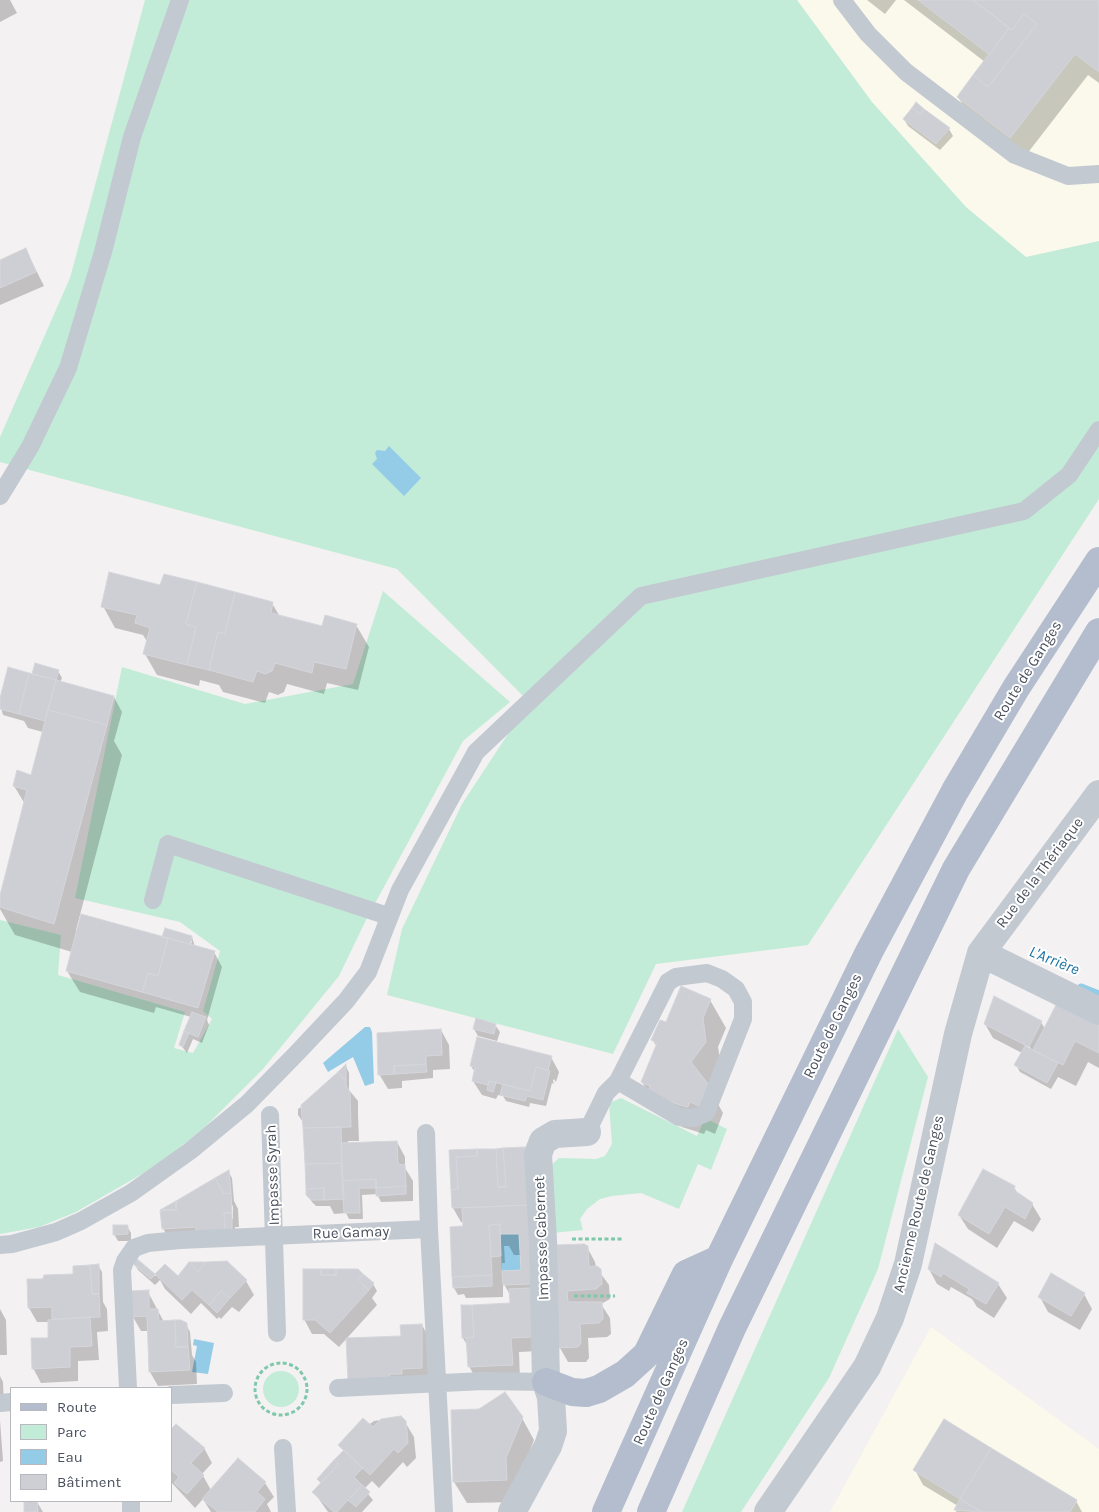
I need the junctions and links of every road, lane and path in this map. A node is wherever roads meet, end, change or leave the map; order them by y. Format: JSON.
{"nodes":[{"id":1,"x":180,"y":0,"type":"edge"},
{"id":2,"x":842,"y":0,"type":"edge"},
{"id":3,"x":1099,"y":174,"type":"edge"},
{"id":4,"x":1099,"y":430,"type":"edge"},
{"id":5,"x":0,"y":496,"type":"edge"},
{"id":6,"x":1099,"y":560,"type":"edge"},
{"id":7,"x":1099,"y":632,"type":"edge"},
{"id":8,"x":1099,"y":794,"type":"edge"},
{"id":9,"x":153,"y":900,"type":"dead end"},
{"id":10,"x":388,"y":916,"type":"junction"},
{"id":11,"x":981,"y":954,"type":"junction"},
{"id":12,"x":1099,"y":1011,"type":"edge"},
{"id":13,"x":618,"y":1082,"type":"junction"},
{"id":14,"x":270,"y":1115,"type":"dead end"},
{"id":15,"x":587,"y":1132,"type":"joint"},
{"id":16,"x":426,"y":1133,"type":"dead end"},
{"id":17,"x":429,"y":1230,"type":"junction"},
{"id":18,"x":275,"y":1236,"type":"junction"},
{"id":19,"x":581,"y":1238,"type":"dead end"},
{"id":20,"x":622,"y":1239,"type":"dead end"},
{"id":21,"x":0,"y":1245,"type":"edge"},
{"id":22,"x":719,"y":1259,"type":"junction"},
{"id":23,"x":568,"y":1296,"type":"dead end"},
{"id":24,"x":616,"y":1296,"type":"dead end"},
{"id":25,"x":277,"y":1333,"type":"dead end"},
{"id":26,"x":546,"y":1382,"type":"junction"},
{"id":27,"x":437,"y":1384,"type":"junction"},
{"id":28,"x":128,"y":1387,"type":"edge"},
{"id":29,"x":338,"y":1388,"type":"dead end"},
{"id":30,"x":224,"y":1393,"type":"dead end"},
{"id":31,"x":172,"y":1395,"type":"edge"},
{"id":32,"x":264,"y":1408,"type":"joint"},
{"id":33,"x":283,"y":1448,"type":"dead end"},
{"id":34,"x":287,"y":1512,"type":"edge"},
{"id":35,"x":444,"y":1512,"type":"edge"},
{"id":36,"x":512,"y":1512,"type":"edge"},
{"id":37,"x":606,"y":1512,"type":"edge"},
{"id":38,"x":652,"y":1512,"type":"edge"},
{"id":39,"x":768,"y":1512,"type":"edge"}],
"edges":[{"from":1,"to":5,"type":"lane"},
{"from":2,"to":3,"type":"lane"},
{"from":4,"to":10,"type":"lane"},
{"from":6,"to":22,"type":"main road","name":"Route de Ganges"},
{"from":7,"to":38,"type":"main road"},
{"from":8,"to":11,"type":"street","name":"Rue de la Thériaque"},
{"from":9,"to":10,"type":"lane"},
{"from":10,"to":21,"type":"lane"},
{"from":11,"to":12,"type":"street"},
{"from":11,"to":39,"type":"street","name":"Ancienne Route de Ganges"},
{"from":13,"to":13,"type":"lane"},
{"from":13,"to":15,"type":"lane"},
{"from":14,"to":18,"type":"lane","name":"Impasse Syrah"},
{"from":15,"to":26,"type":"street","name":"Impasse Cabernet"},
{"from":16,"to":17,"type":"lane"},
{"from":17,"to":18,"type":"lane","name":"Rue Gamay"},
{"from":17,"to":27,"type":"lane"},
{"from":18,"to":25,"type":"lane","name":"Impasse Syrah"},
{"from":18,"to":28,"type":"lane","name":"Rue Gamay"},
{"from":19,"to":20,"type":"path"},
{"from":22,"to":26,"type":"main road"},
{"from":22,"to":37,"type":"main road","name":"Route de Ganges"},
{"from":23,"to":24,"type":"path"},
{"from":26,"to":27,"type":"lane"},
{"from":26,"to":36,"type":"street","name":"Impasse Cabernet"},
{"from":27,"to":29,"type":"lane"},
{"from":27,"to":35,"type":"lane"},
{"from":30,"to":31,"type":"lane"},
{"from":32,"to":32,"type":"path"},
{"from":33,"to":34,"type":"lane"}]}
